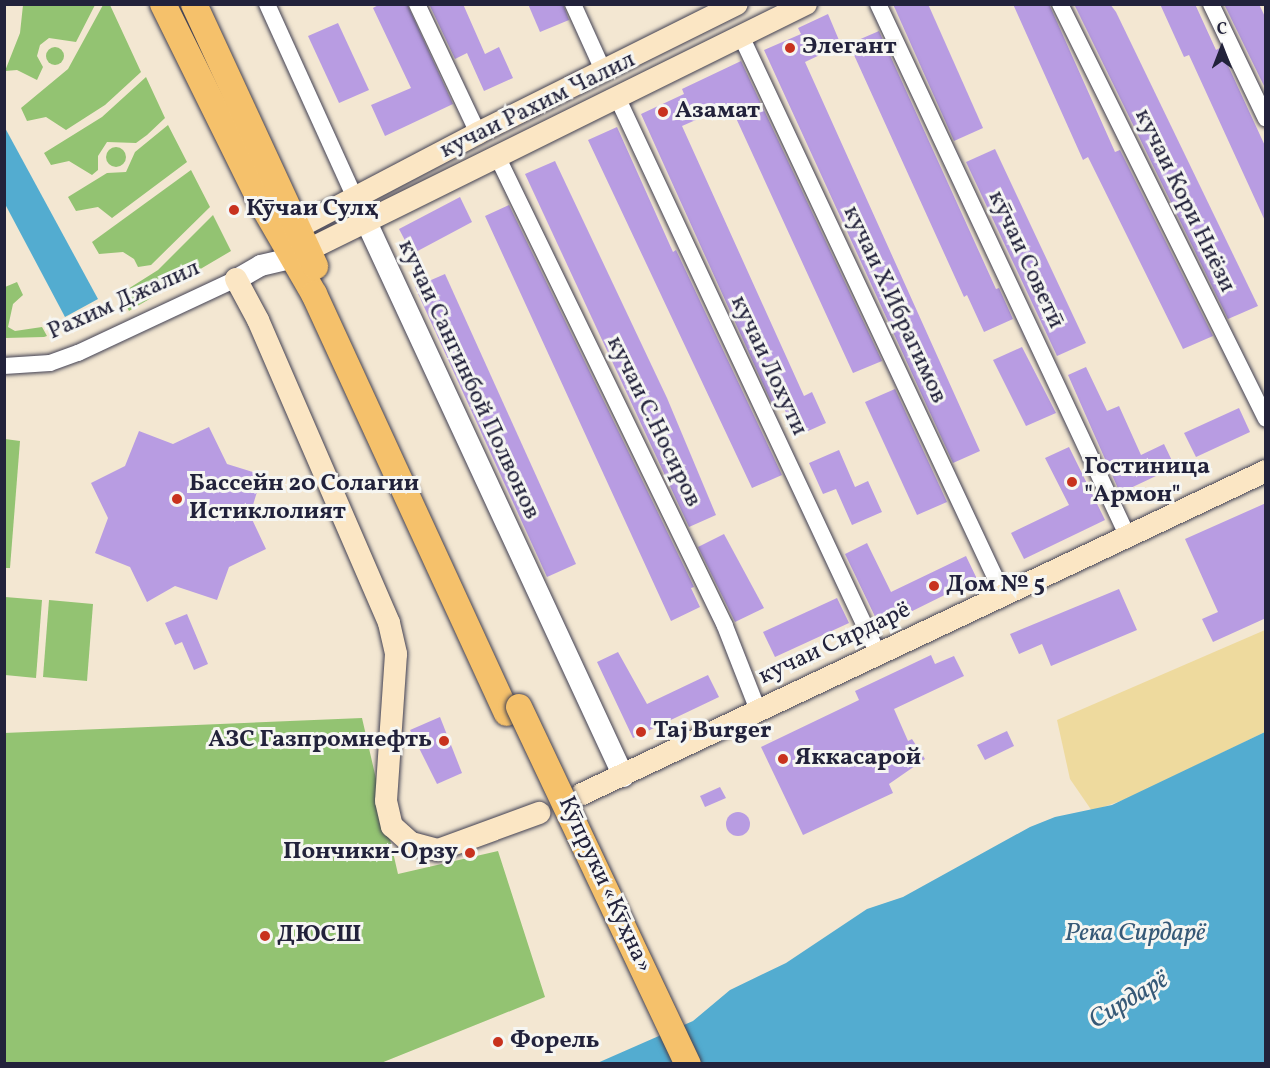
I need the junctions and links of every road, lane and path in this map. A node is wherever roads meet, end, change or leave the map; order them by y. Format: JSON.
{"nodes":[{"id":1,"x":163,"y":4,"type":"edge"},
{"id":2,"x":194,"y":4,"type":"edge"},
{"id":3,"x":267,"y":4,"type":"edge"},
{"id":4,"x":417,"y":4,"type":"edge"},
{"id":5,"x":573,"y":4,"type":"edge"},
{"id":6,"x":806,"y":4,"type":"edge"},
{"id":7,"x":878,"y":4,"type":"edge"},
{"id":8,"x":1060,"y":4,"type":"edge"},
{"id":9,"x":1211,"y":4,"type":"edge"},
{"id":10,"x":730,"y":6,"type":"edge"},
{"id":11,"x":741,"y":36,"type":"junction"},
{"id":12,"x":603,"y":70,"type":"junction"},
{"id":13,"x":617,"y":97,"type":"junction"},
{"id":14,"x":1266,"y":119,"type":"edge"},
{"id":15,"x":478,"y":133,"type":"junction"},
{"id":16,"x":498,"y":158,"type":"junction"},
{"id":17,"x":356,"y":198,"type":"junction"},
{"id":18,"x":366,"y":220,"type":"junction"},
{"id":19,"x":296,"y":242,"type":"junction"},
{"id":20,"x":236,"y":279,"type":"junction"},
{"id":21,"x":4,"y":366,"type":"edge"},
{"id":22,"x":1266,"y":419,"type":"edge"},
{"id":23,"x":1266,"y":471,"type":"edge"},
{"id":24,"x":1128,"y":537,"type":"junction"},
{"id":25,"x":1003,"y":594,"type":"junction"},
{"id":26,"x":878,"y":654,"type":"junction"},
{"id":27,"x":513,"y":710,"type":"junction"},
{"id":28,"x":758,"y":710,"type":"junction"},
{"id":29,"x":623,"y":776,"type":"junction"},
{"id":30,"x":582,"y":794,"type":"dead end"},
{"id":31,"x":539,"y":813,"type":"dead end"},
{"id":32,"x":672,"y":1064,"type":"edge"},
{"id":33,"x":688,"y":1064,"type":"edge"}],
"edges":[{"from":1,"to":19,"type":"main road"},
{"from":2,"to":19,"type":"main road"},
{"from":3,"to":17,"type":"street","name":"кучаи Сангинбой Полвонов"},
{"from":4,"to":15,"type":"street"},
{"from":5,"to":12,"type":"street"},
{"from":6,"to":11,"type":"main road","name":"кучаи Рахим Чалил"},
{"from":7,"to":24,"type":"street","name":"кӯчаи Советӣ"},
{"from":8,"to":22,"type":"street","name":"кучаи Кори Ниёзи"},
{"from":9,"to":14,"type":"street"},
{"from":10,"to":12,"type":"main road","name":"кучаи Рахим Чалил"},
{"from":11,"to":13,"type":"main road","name":"кучаи Рахим Чалил"},
{"from":11,"to":25,"type":"street","name":"кучаи Х.Ибрагимов"},
{"from":12,"to":15,"type":"main road","name":"кучаи Рахим Чалил"},
{"from":13,"to":16,"type":"main road","name":"кучаи Рахим Чалил"},
{"from":13,"to":26,"type":"street","name":"кучаи Лохути"},
{"from":15,"to":17,"type":"main road","name":"кучаи Рахим Чалил"},
{"from":16,"to":18,"type":"main road","name":"кучаи Рахим Чалил"},
{"from":16,"to":28,"type":"street","name":"кучаи С.Носиров"},
{"from":17,"to":18,"type":"street","name":"кучаи Сангинбой Полвонов"},
{"from":17,"to":19,"type":"main road","name":"кучаи Рахим Чалил"},
{"from":18,"to":19,"type":"main road","name":"кучаи Рахим Чалил"},
{"from":18,"to":29,"type":"street","name":"кучаи Сангинбой Полвонов"},
{"from":19,"to":20,"type":"street","name":"Рахим Джалил"},
{"from":19,"to":27,"type":"main road"},
{"from":20,"to":21,"type":"street","name":"Рахим Джалил"},
{"from":20,"to":31,"type":"main road"},
{"from":23,"to":24,"type":"main road","name":"кучаи Сирдарё"},
{"from":24,"to":25,"type":"main road","name":"кучаи Сирдарё"},
{"from":25,"to":26,"type":"main road","name":"кучаи Сирдарё"},
{"from":26,"to":28,"type":"main road","name":"кучаи Сирдарё"},
{"from":27,"to":32,"type":"main road","name":"Кӯпруки «Кӯҳна»"},
{"from":27,"to":33,"type":"main road","name":"Кӯпруки «Кӯҳна»","bridge":true},
{"from":28,"to":29,"type":"main road","name":"кучаи Сирдарё"},
{"from":29,"to":30,"type":"main road","name":"кучаи Сирдарё"}]}
